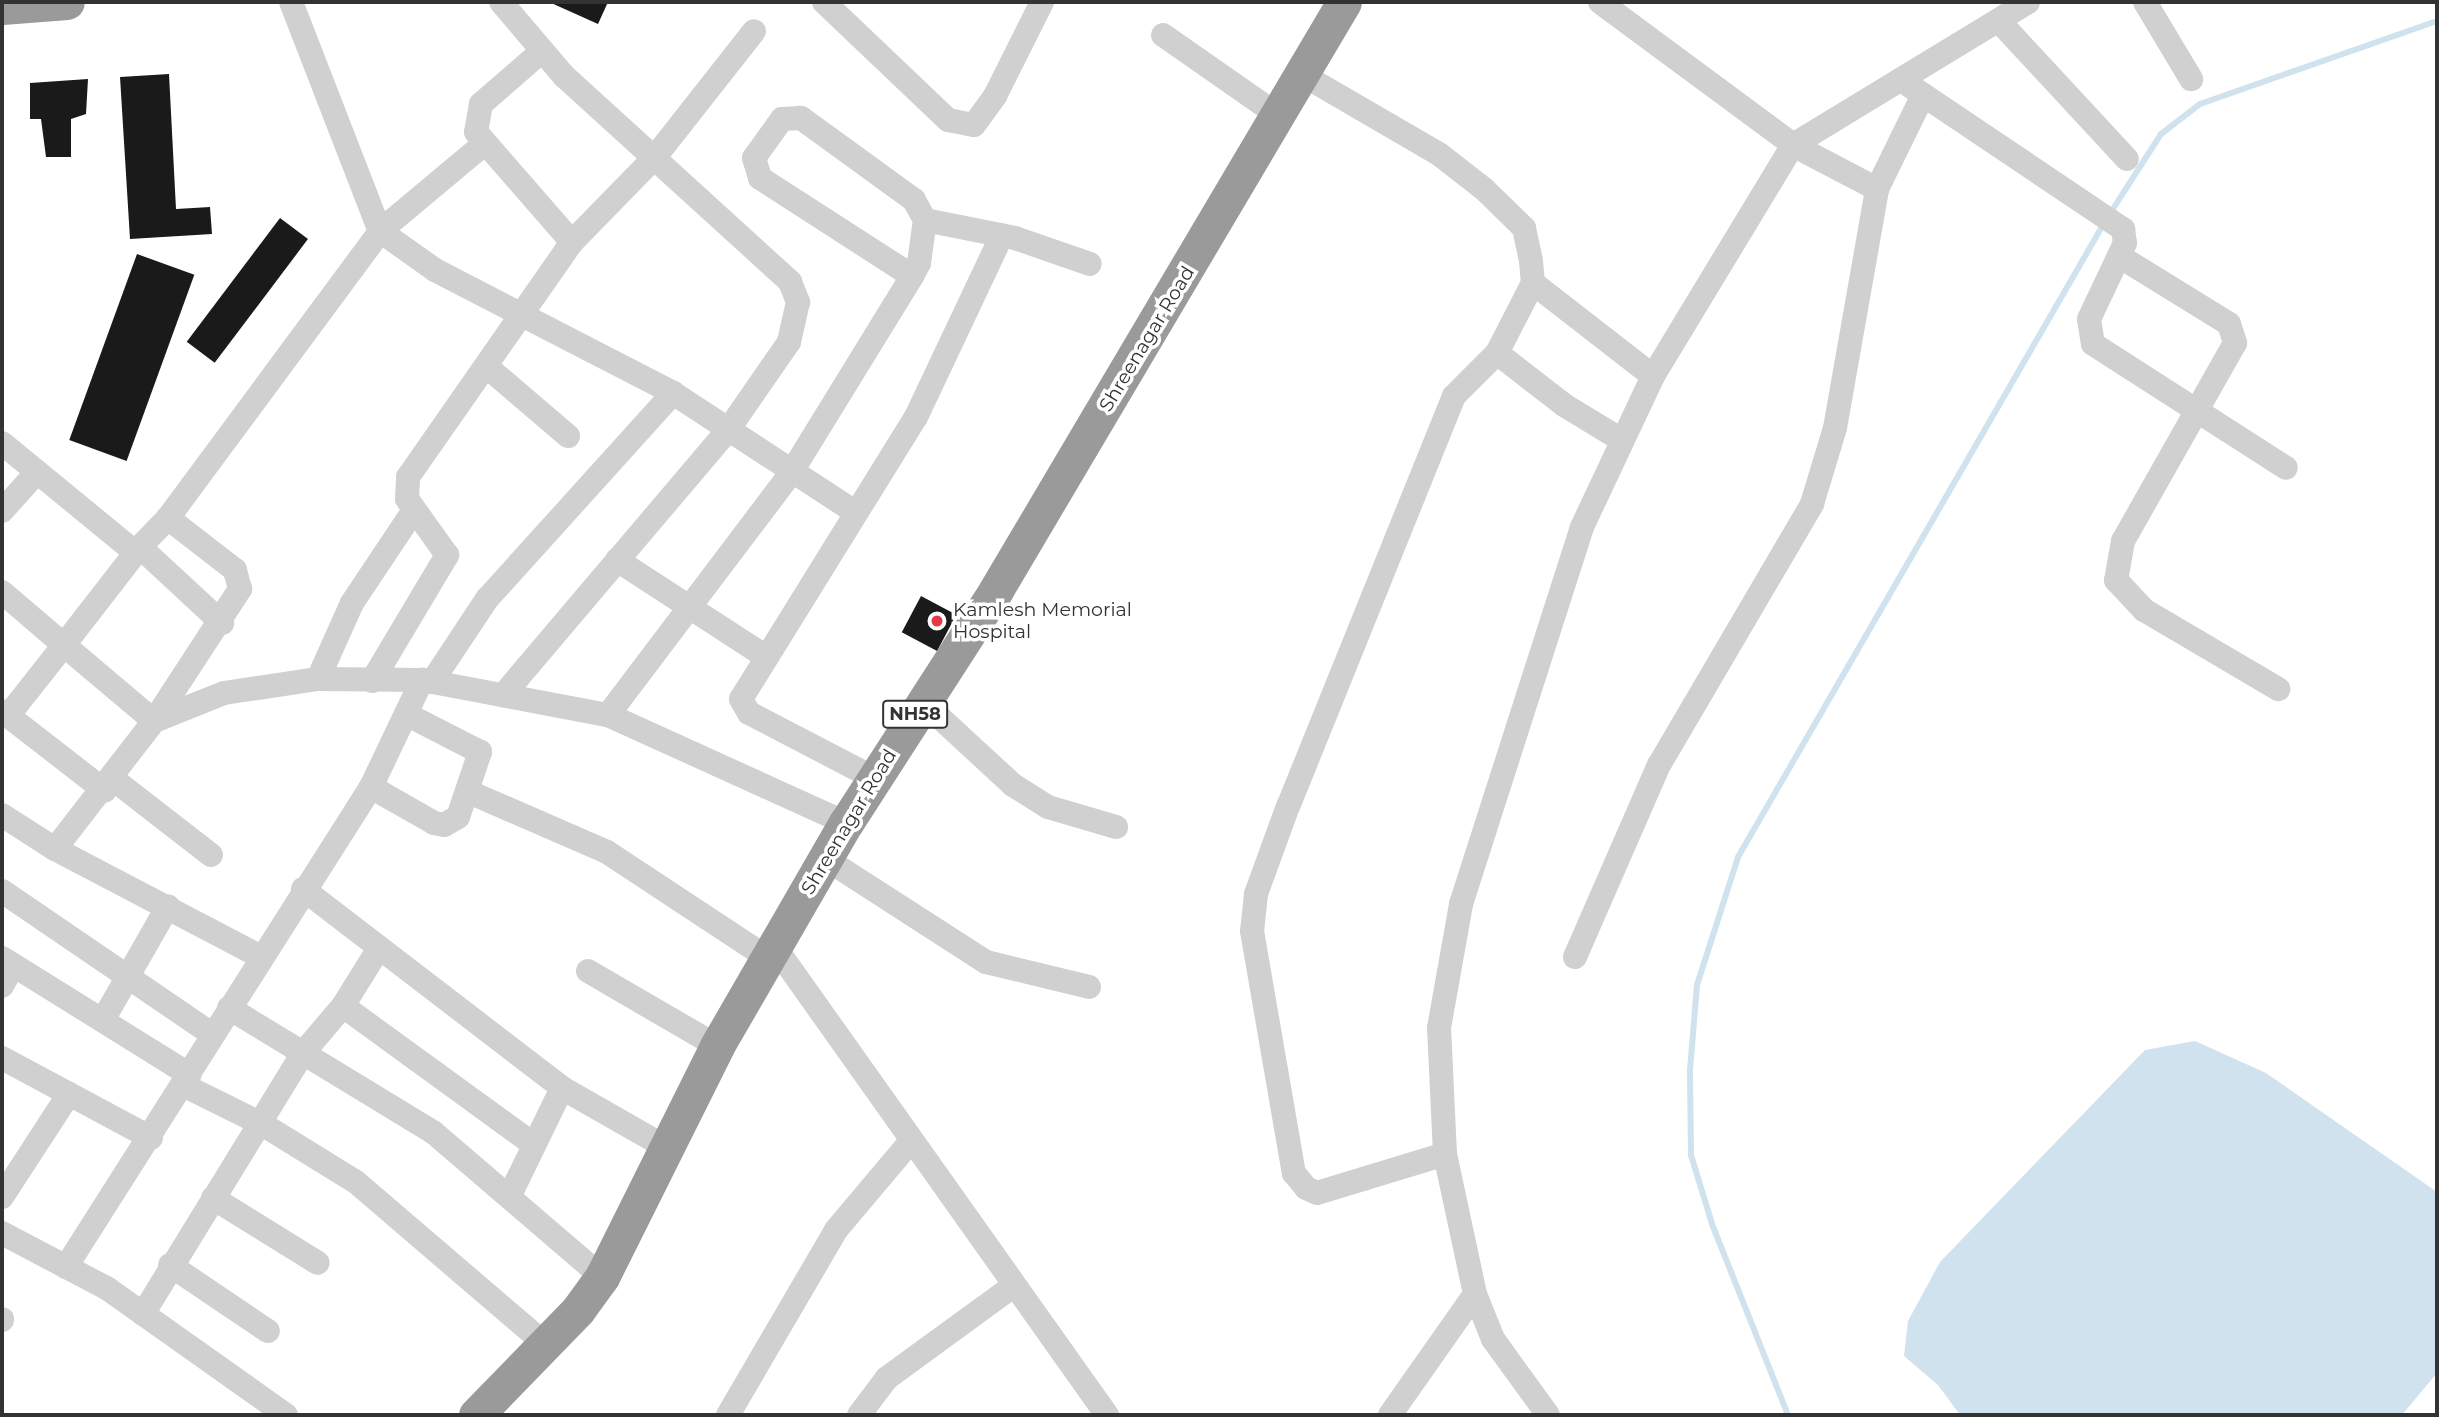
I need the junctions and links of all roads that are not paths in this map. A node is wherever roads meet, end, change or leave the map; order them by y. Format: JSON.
{"nodes":[{"id":1,"x":67,"y":2,"type":"edge"},
{"id":2,"x":291,"y":2,"type":"edge"},
{"id":3,"x":501,"y":2,"type":"edge"},
{"id":4,"x":824,"y":2,"type":"edge"},
{"id":5,"x":1042,"y":2,"type":"edge"},
{"id":6,"x":1344,"y":2,"type":"edge"},
{"id":7,"x":1600,"y":2,"type":"edge"},
{"id":8,"x":2028,"y":2,"type":"edge"},
{"id":9,"x":2146,"y":2,"type":"edge"},
{"id":10,"x":2,"y":7,"type":"edge"},
{"id":11,"x":1999,"y":21,"type":"junction"},
{"id":12,"x":754,"y":31,"type":"dead end"},
{"id":13,"x":1163,"y":35,"type":"dead end"},
{"id":14,"x":542,"y":51,"type":"junction"},
{"id":15,"x":1303,"y":75,"type":"junction"},
{"id":16,"x":2191,"y":79,"type":"dead end"},
{"id":17,"x":1903,"y":80,"type":"junction"},
{"id":18,"x":1923,"y":95,"type":"junction"},
{"id":19,"x":1279,"y":116,"type":"junction"},
{"id":20,"x":483,"y":145,"type":"junction"},
{"id":21,"x":1793,"y":145,"type":"junction"},
{"id":22,"x":655,"y":157,"type":"junction"},
{"id":23,"x":2127,"y":159,"type":"dead end"},
{"id":24,"x":1877,"y":189,"type":"junction"},
{"id":25,"x":925,"y":220,"type":"junction"},
{"id":26,"x":380,"y":231,"type":"junction"},
{"id":27,"x":1002,"y":235,"type":"junction"},
{"id":28,"x":572,"y":243,"type":"junction"},
{"id":29,"x":2119,"y":256,"type":"junction"},
{"id":30,"x":1090,"y":264,"type":"dead end"},
{"id":31,"x":912,"y":276,"type":"junction"},
{"id":32,"x":1533,"y":283,"type":"junction"},
{"id":33,"x":522,"y":318,"type":"junction"},
{"id":34,"x":1497,"y":353,"type":"junction"},
{"id":35,"x":486,"y":366,"type":"junction"},
{"id":36,"x":1653,"y":376,"type":"junction"},
{"id":37,"x":673,"y":393,"type":"junction"},
{"id":38,"x":2196,"y":415,"type":"junction"},
{"id":39,"x":728,"y":430,"type":"junction"},
{"id":40,"x":569,"y":436,"type":"dead end"},
{"id":41,"x":1620,"y":439,"type":"junction"},
{"id":42,"x":2,"y":443,"type":"edge"},
{"id":43,"x":2286,"y":468,"type":"dead end"},
{"id":44,"x":37,"y":472,"type":"junction"},
{"id":45,"x":791,"y":473,"type":"junction"},
{"id":46,"x":414,"y":510,"type":"junction"},
{"id":47,"x":2,"y":511,"type":"edge"},
{"id":48,"x":855,"y":512,"type":"junction"},
{"id":49,"x":168,"y":518,"type":"junction"},
{"id":50,"x":138,"y":550,"type":"junction"},
{"id":51,"x":617,"y":560,"type":"junction"},
{"id":52,"x":2,"y":592,"type":"edge"},
{"id":53,"x":689,"y":608,"type":"junction"},
{"id":54,"x":222,"y":623,"type":"junction"},
{"id":55,"x":64,"y":645,"type":"junction"},
{"id":56,"x":765,"y":656,"type":"junction"},
{"id":57,"x":317,"y":679,"type":"junction"},
{"id":58,"x":372,"y":681,"type":"junction"},
{"id":59,"x":427,"y":681,"type":"junction"},
{"id":60,"x":2278,"y":689,"type":"dead end"},
{"id":61,"x":503,"y":695,"type":"junction"},
{"id":62,"x":923,"y":702,"type":"junction"},
{"id":63,"x":5,"y":714,"type":"edge"},
{"id":64,"x":406,"y":714,"type":"junction"},
{"id":65,"x":608,"y":715,"type":"junction"},
{"id":66,"x":154,"y":721,"type":"junction"},
{"id":67,"x":874,"y":778,"type":"junction"},
{"id":68,"x":109,"y":785,"type":"junction"},
{"id":69,"x":371,"y":787,"type":"junction"},
{"id":70,"x":469,"y":792,"type":"junction"},
{"id":71,"x":2,"y":815,"type":"edge"},
{"id":72,"x":846,"y":823,"type":"junction"},
{"id":73,"x":1116,"y":827,"type":"dead end"},
{"id":74,"x":55,"y":849,"type":"junction"},
{"id":75,"x":211,"y":855,"type":"dead end"},
{"id":76,"x":826,"y":859,"type":"junction"},
{"id":77,"x":303,"y":889,"type":"junction"},
{"id":78,"x":2,"y":891,"type":"edge"},
{"id":79,"x":168,"y":906,"type":"junction"},
{"id":80,"x":379,"y":947,"type":"junction"},
{"id":81,"x":771,"y":952,"type":"junction"},
{"id":82,"x":259,"y":956,"type":"junction"},
{"id":83,"x":1575,"y":957,"type":"dead end"},
{"id":84,"x":6,"y":970,"type":"edge"},
{"id":85,"x":588,"y":971,"type":"dead end"},
{"id":86,"x":127,"y":979,"type":"junction"},
{"id":87,"x":1089,"y":987,"type":"dead end"},
{"id":88,"x":343,"y":1006,"type":"junction"},
{"id":89,"x":229,"y":1009,"type":"junction"},
{"id":90,"x":103,"y":1020,"type":"junction"},
{"id":91,"x":212,"y":1034,"type":"junction"},
{"id":92,"x":717,"y":1046,"type":"junction"},
{"id":93,"x":303,"y":1053,"type":"junction"},
{"id":94,"x":2,"y":1058,"type":"edge"},
{"id":95,"x":186,"y":1080,"type":"junction"},
{"id":96,"x":562,"y":1088,"type":"junction"},
{"id":97,"x":69,"y":1094,"type":"junction"},
{"id":98,"x":261,"y":1124,"type":"junction"},
{"id":99,"x":151,"y":1138,"type":"junction"},
{"id":100,"x":910,"y":1142,"type":"junction"},
{"id":101,"x":534,"y":1145,"type":"junction"},
{"id":102,"x":670,"y":1149,"type":"junction"},
{"id":103,"x":1445,"y":1154,"type":"junction"},
{"id":104,"x":510,"y":1193,"type":"junction"},
{"id":105,"x":2,"y":1197,"type":"edge"},
{"id":106,"x":213,"y":1198,"type":"junction"},
{"id":107,"x":2,"y":1233,"type":"edge"},
{"id":108,"x":318,"y":1263,"type":"dead end"},
{"id":109,"x":170,"y":1265,"type":"junction"},
{"id":110,"x":66,"y":1267,"type":"junction"},
{"id":111,"x":602,"y":1277,"type":"junction"},
{"id":112,"x":1013,"y":1286,"type":"junction"},
{"id":113,"x":1475,"y":1294,"type":"junction"},
{"id":114,"x":143,"y":1314,"type":"junction"},
{"id":115,"x":268,"y":1331,"type":"dead end"},
{"id":116,"x":546,"y":1345,"type":"junction"},
{"id":117,"x":286,"y":1415,"type":"edge"},
{"id":118,"x":476,"y":1415,"type":"edge"},
{"id":119,"x":728,"y":1415,"type":"edge"},
{"id":120,"x":859,"y":1415,"type":"edge"},
{"id":121,"x":1107,"y":1415,"type":"edge"},
{"id":122,"x":1390,"y":1415,"type":"edge"},
{"id":123,"x":1548,"y":1415,"type":"edge"}],
"edges":[{"from":1,"to":10,"type":"highway"},
{"from":2,"to":26,"type":"street"},
{"from":3,"to":14,"type":"street"},
{"from":4,"to":5,"type":"street"},
{"from":6,"to":15,"type":"highway","name":"Shreenagar Road","number":"NH58"},
{"from":7,"to":21,"type":"street"},
{"from":8,"to":11,"type":"street"},
{"from":9,"to":16,"type":"street"},
{"from":11,"to":17,"type":"street"},
{"from":11,"to":23,"type":"street"},
{"from":12,"to":22,"type":"street"},
{"from":13,"to":19,"type":"street"},
{"from":14,"to":20,"type":"street"},
{"from":14,"to":22,"type":"street"},
{"from":15,"to":19,"type":"highway","name":"Shreenagar Road","number":"NH58"},
{"from":15,"to":32,"type":"street"},
{"from":17,"to":18,"type":"street"},
{"from":17,"to":21,"type":"street"},
{"from":18,"to":24,"type":"street"},
{"from":18,"to":29,"type":"street"},
{"from":19,"to":62,"type":"highway","name":"Shreenagar Road","number":"NH58"},
{"from":20,"to":26,"type":"street"},
{"from":20,"to":28,"type":"street"},
{"from":21,"to":24,"type":"street"},
{"from":21,"to":36,"type":"street"},
{"from":22,"to":28,"type":"street"},
{"from":22,"to":39,"type":"street"},
{"from":24,"to":83,"type":"street"},
{"from":25,"to":27,"type":"street"},
{"from":25,"to":31,"type":"street"},
{"from":25,"to":31,"type":"street"},
{"from":26,"to":33,"type":"street"},
{"from":26,"to":49,"type":"street"},
{"from":27,"to":30,"type":"street"},
{"from":27,"to":48,"type":"street"},
{"from":28,"to":33,"type":"street"},
{"from":29,"to":38,"type":"street"},
{"from":29,"to":38,"type":"street"},
{"from":31,"to":45,"type":"street"},
{"from":32,"to":34,"type":"street"},
{"from":32,"to":36,"type":"street"},
{"from":33,"to":35,"type":"street"},
{"from":33,"to":37,"type":"street"},
{"from":34,"to":41,"type":"street"},
{"from":34,"to":103,"type":"street"},
{"from":35,"to":40,"type":"street"},
{"from":35,"to":46,"type":"street"},
{"from":36,"to":41,"type":"street"},
{"from":37,"to":39,"type":"street"},
{"from":37,"to":59,"type":"street"},
{"from":38,"to":43,"type":"street"},
{"from":38,"to":60,"type":"street"},
{"from":39,"to":45,"type":"street"},
{"from":39,"to":51,"type":"street"},
{"from":41,"to":103,"type":"street"},
{"from":42,"to":44,"type":"street"},
{"from":44,"to":47,"type":"street"},
{"from":44,"to":50,"type":"street"},
{"from":45,"to":48,"type":"street"},
{"from":45,"to":53,"type":"street"},
{"from":46,"to":57,"type":"street"},
{"from":46,"to":58,"type":"street"},
{"from":48,"to":56,"type":"street"},
{"from":49,"to":50,"type":"street"},
{"from":49,"to":54,"type":"street"},
{"from":50,"to":54,"type":"street"},
{"from":50,"to":55,"type":"street"},
{"from":51,"to":53,"type":"street"},
{"from":51,"to":61,"type":"street"},
{"from":52,"to":55,"type":"street"},
{"from":53,"to":56,"type":"street"},
{"from":53,"to":65,"type":"street"},
{"from":54,"to":66,"type":"street"},
{"from":55,"to":63,"type":"street"},
{"from":55,"to":66,"type":"street"},
{"from":56,"to":67,"type":"street"},
{"from":57,"to":58,"type":"street"},
{"from":57,"to":66,"type":"street"},
{"from":58,"to":59,"type":"street"},
{"from":59,"to":61,"type":"street"},
{"from":59,"to":64,"type":"street"},
{"from":61,"to":65,"type":"street"},
{"from":62,"to":67,"type":"highway","name":"Shreenagar Road","number":"NH58"},
{"from":62,"to":73,"type":"street"},
{"from":63,"to":68,"type":"street"},
{"from":64,"to":69,"type":"street"},
{"from":64,"to":70,"type":"street"},
{"from":65,"to":72,"type":"street"},
{"from":66,"to":68,"type":"street"},
{"from":67,"to":72,"type":"highway","name":"Shreenagar Road","number":"NH58"},
{"from":68,"to":74,"type":"street"},
{"from":68,"to":75,"type":"street"},
{"from":69,"to":70,"type":"street"},
{"from":69,"to":77,"type":"street"},
{"from":70,"to":81,"type":"street"},
{"from":71,"to":74,"type":"street"},
{"from":72,"to":76,"type":"highway","name":"Shreenagar Road","number":"NH58"},
{"from":74,"to":79,"type":"street"},
{"from":76,"to":81,"type":"highway","name":"Shreenagar Road","number":"NH58"},
{"from":76,"to":87,"type":"street"},
{"from":77,"to":80,"type":"street"},
{"from":77,"to":82,"type":"street"},
{"from":78,"to":86,"type":"street"},
{"from":79,"to":82,"type":"street"},
{"from":79,"to":86,"type":"street"},
{"from":80,"to":88,"type":"street"},
{"from":80,"to":96,"type":"street"},
{"from":81,"to":92,"type":"highway","name":"Shreenagar Road","number":"NH58"},
{"from":81,"to":100,"type":"street"},
{"from":82,"to":89,"type":"street"},
{"from":84,"to":90,"type":"street"},
{"from":85,"to":92,"type":"street"},
{"from":86,"to":90,"type":"street"},
{"from":86,"to":91,"type":"street"},
{"from":88,"to":93,"type":"street"},
{"from":88,"to":101,"type":"street"},
{"from":89,"to":91,"type":"street"},
{"from":89,"to":93,"type":"street"},
{"from":90,"to":95,"type":"street"},
{"from":91,"to":95,"type":"street"},
{"from":92,"to":102,"type":"highway","name":"Shreenagar Road","number":"NH58"},
{"from":93,"to":98,"type":"street"},
{"from":93,"to":104,"type":"street"},
{"from":94,"to":97,"type":"street"},
{"from":95,"to":98,"type":"street"},
{"from":95,"to":99,"type":"street"},
{"from":96,"to":101,"type":"street"},
{"from":96,"to":102,"type":"street"},
{"from":97,"to":99,"type":"street"},
{"from":97,"to":105,"type":"street"},
{"from":98,"to":106,"type":"street"},
{"from":98,"to":116,"type":"street"},
{"from":99,"to":110,"type":"street"},
{"from":100,"to":112,"type":"street"},
{"from":100,"to":119,"type":"street"},
{"from":101,"to":104,"type":"street"},
{"from":102,"to":111,"type":"highway","name":"Shreenagar Road","number":"NH58"},
{"from":103,"to":113,"type":"street"},
{"from":104,"to":111,"type":"street"},
{"from":106,"to":108,"type":"street"},
{"from":106,"to":109,"type":"street"},
{"from":107,"to":110,"type":"street"},
{"from":109,"to":114,"type":"street"},
{"from":109,"to":115,"type":"street"},
{"from":110,"to":114,"type":"street"},
{"from":111,"to":116,"type":"highway","name":"Shreenagar Road","number":"NH58"},
{"from":112,"to":120,"type":"street"},
{"from":112,"to":121,"type":"street"},
{"from":113,"to":122,"type":"street"},
{"from":113,"to":123,"type":"street"},
{"from":114,"to":117,"type":"street"},
{"from":116,"to":118,"type":"highway","name":"Shreenagar Road","number":"NH58"}]}
